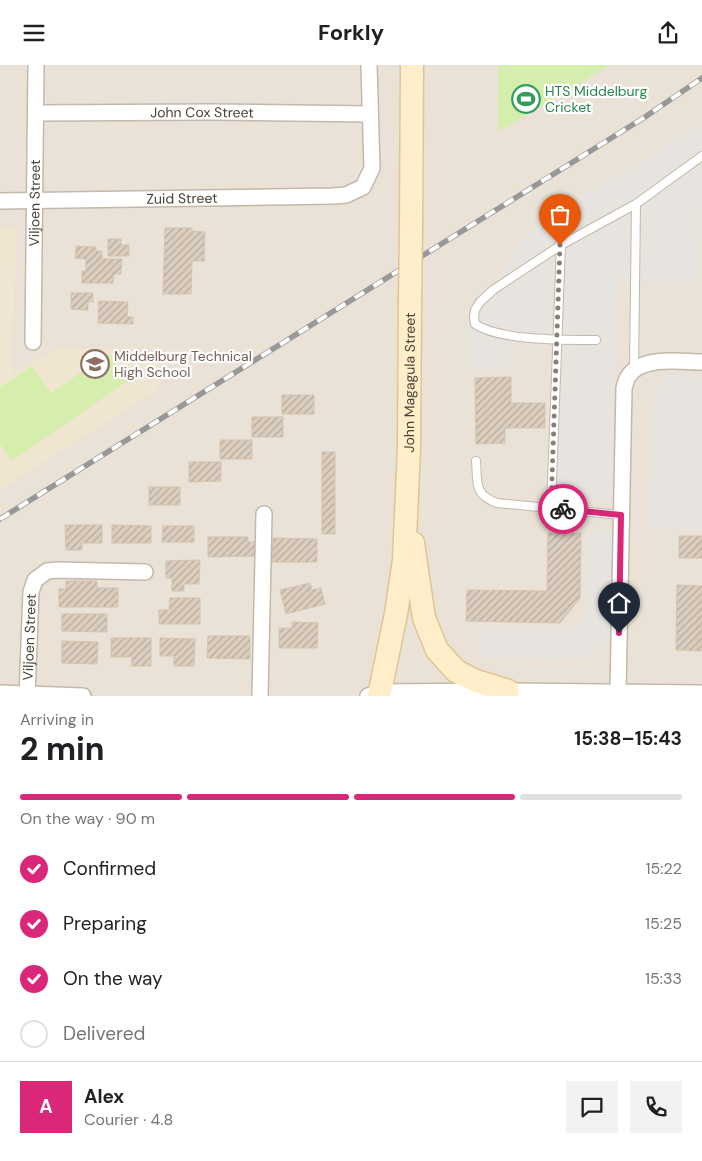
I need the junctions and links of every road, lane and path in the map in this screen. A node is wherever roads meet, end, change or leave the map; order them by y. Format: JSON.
{"nodes":[{"id":1,"x":36,"y":65,"type":"edge"},
{"id":2,"x":370,"y":65,"type":"edge"},
{"id":3,"x":412,"y":65,"type":"edge"},
{"id":4,"x":36,"y":113,"type":"junction"},
{"id":5,"x":370,"y":114,"type":"junction"},
{"id":6,"x":702,"y":156,"type":"edge"},
{"id":7,"x":0,"y":201,"type":"edge"},
{"id":8,"x":35,"y":202,"type":"junction"},
{"id":9,"x":636,"y":204,"type":"junction"},
{"id":10,"x":560,"y":245,"type":"junction"},
{"id":11,"x":557,"y":340,"type":"junction"},
{"id":12,"x":596,"y":340,"type":"dead end"},
{"id":13,"x":33,"y":343,"type":"dead end"},
{"id":14,"x":702,"y":362,"type":"edge"},
{"id":15,"x":634,"y":370,"type":"junction"},
{"id":16,"x":476,"y":461,"type":"dead end"},
{"id":17,"x":407,"y":505,"type":"junction"},
{"id":18,"x":551,"y":508,"type":"junction"},
{"id":19,"x":264,"y":513,"type":"dead end"},
{"id":20,"x":621,"y":515,"type":"junction"},
{"id":21,"x":145,"y":572,"type":"dead end"},
{"id":22,"x":508,"y":691,"type":"junction"},
{"id":23,"x":618,"y":692,"type":"junction"},
{"id":24,"x":0,"y":693,"type":"edge"},
{"id":25,"x":702,"y":693,"type":"edge"},
{"id":26,"x":27,"y":695,"type":"edge"},
{"id":27,"x":375,"y":695,"type":"edge"},
{"id":28,"x":84,"y":696,"type":"edge"},
{"id":29,"x":260,"y":696,"type":"edge"}],
"edges":[{"from":1,"to":4,"type":"street","name":"Viljoen Street"},
{"from":2,"to":5,"type":"street"},
{"from":3,"to":17,"type":"street","name":"John Magagula Street","bridge":true},
{"from":4,"to":5,"type":"street","name":"John Cox Street"},
{"from":4,"to":8,"type":"street","name":"Viljoen Street"},
{"from":5,"to":8,"type":"street","name":"Zuid Street"},
{"from":6,"to":9,"type":"lane"},
{"from":7,"to":8,"type":"street","name":"Zuid Street"},
{"from":8,"to":13,"type":"street","name":"Viljoen Street"},
{"from":9,"to":10,"type":"lane"},
{"from":9,"to":15,"type":"lane"},
{"from":10,"to":11,"type":"lane"},
{"from":10,"to":11,"type":"lane"},
{"from":11,"to":12,"type":"lane"},
{"from":11,"to":18,"type":"lane"},
{"from":14,"to":15,"type":"street"},
{"from":15,"to":20,"type":"street"},
{"from":16,"to":18,"type":"lane"},
{"from":17,"to":22,"type":"street"},
{"from":17,"to":27,"type":"street","name":"John Magagula Street"},
{"from":18,"to":20,"type":"lane"},
{"from":19,"to":29,"type":"street"},
{"from":20,"to":23,"type":"street"},
{"from":21,"to":26,"type":"street","name":"Viljoen Street"},
{"from":22,"to":23,"type":"street"},
{"from":22,"to":27,"type":"street"},
{"from":23,"to":25,"type":"street"},
{"from":24,"to":26,"type":"street"},
{"from":26,"to":28,"type":"street"}]}
